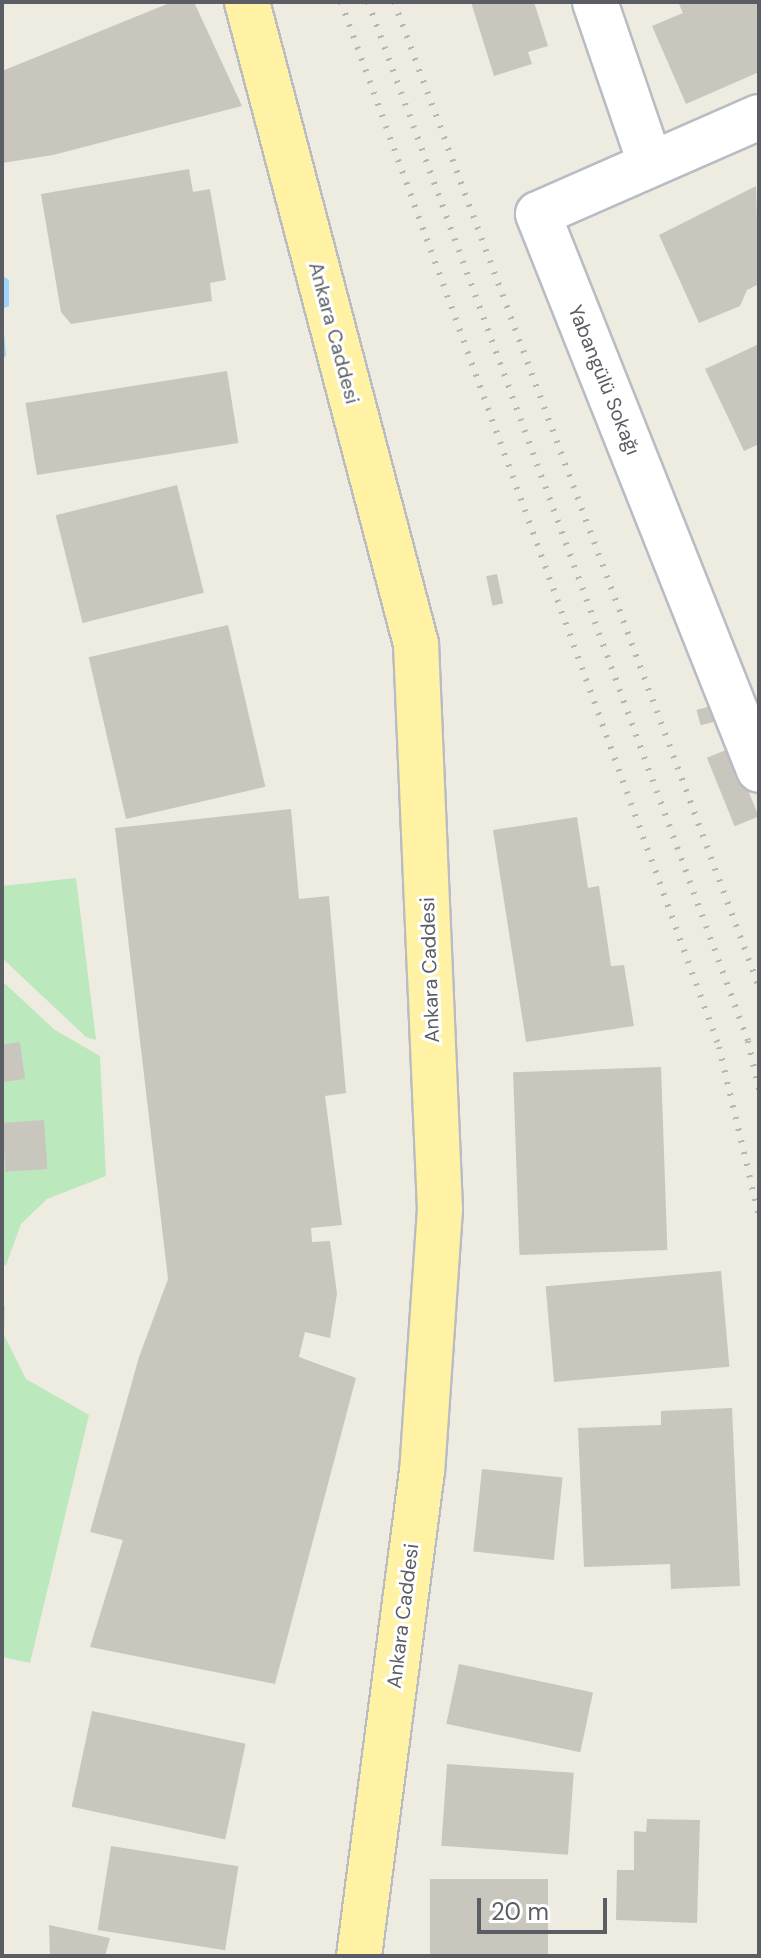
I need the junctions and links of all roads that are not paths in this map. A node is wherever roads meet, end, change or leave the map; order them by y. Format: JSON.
{"nodes":[{"id":1,"x":247,"y":2,"type":"edge"},
{"id":2,"x":595,"y":2,"type":"edge"},
{"id":3,"x":759,"y":117,"type":"edge"},
{"id":4,"x":650,"y":163,"type":"junction"},
{"id":5,"x":759,"y":770,"type":"edge"},
{"id":6,"x":359,"y":1956,"type":"edge"}],
"edges":[{"from":1,"to":6,"type":"main road","name":"Ankara Caddesi"},
{"from":2,"to":4,"type":"street"},
{"from":3,"to":4,"type":"street","name":"Yabangülü Sokağı"},
{"from":4,"to":5,"type":"street","name":"Yabangülü Sokağı"}]}
